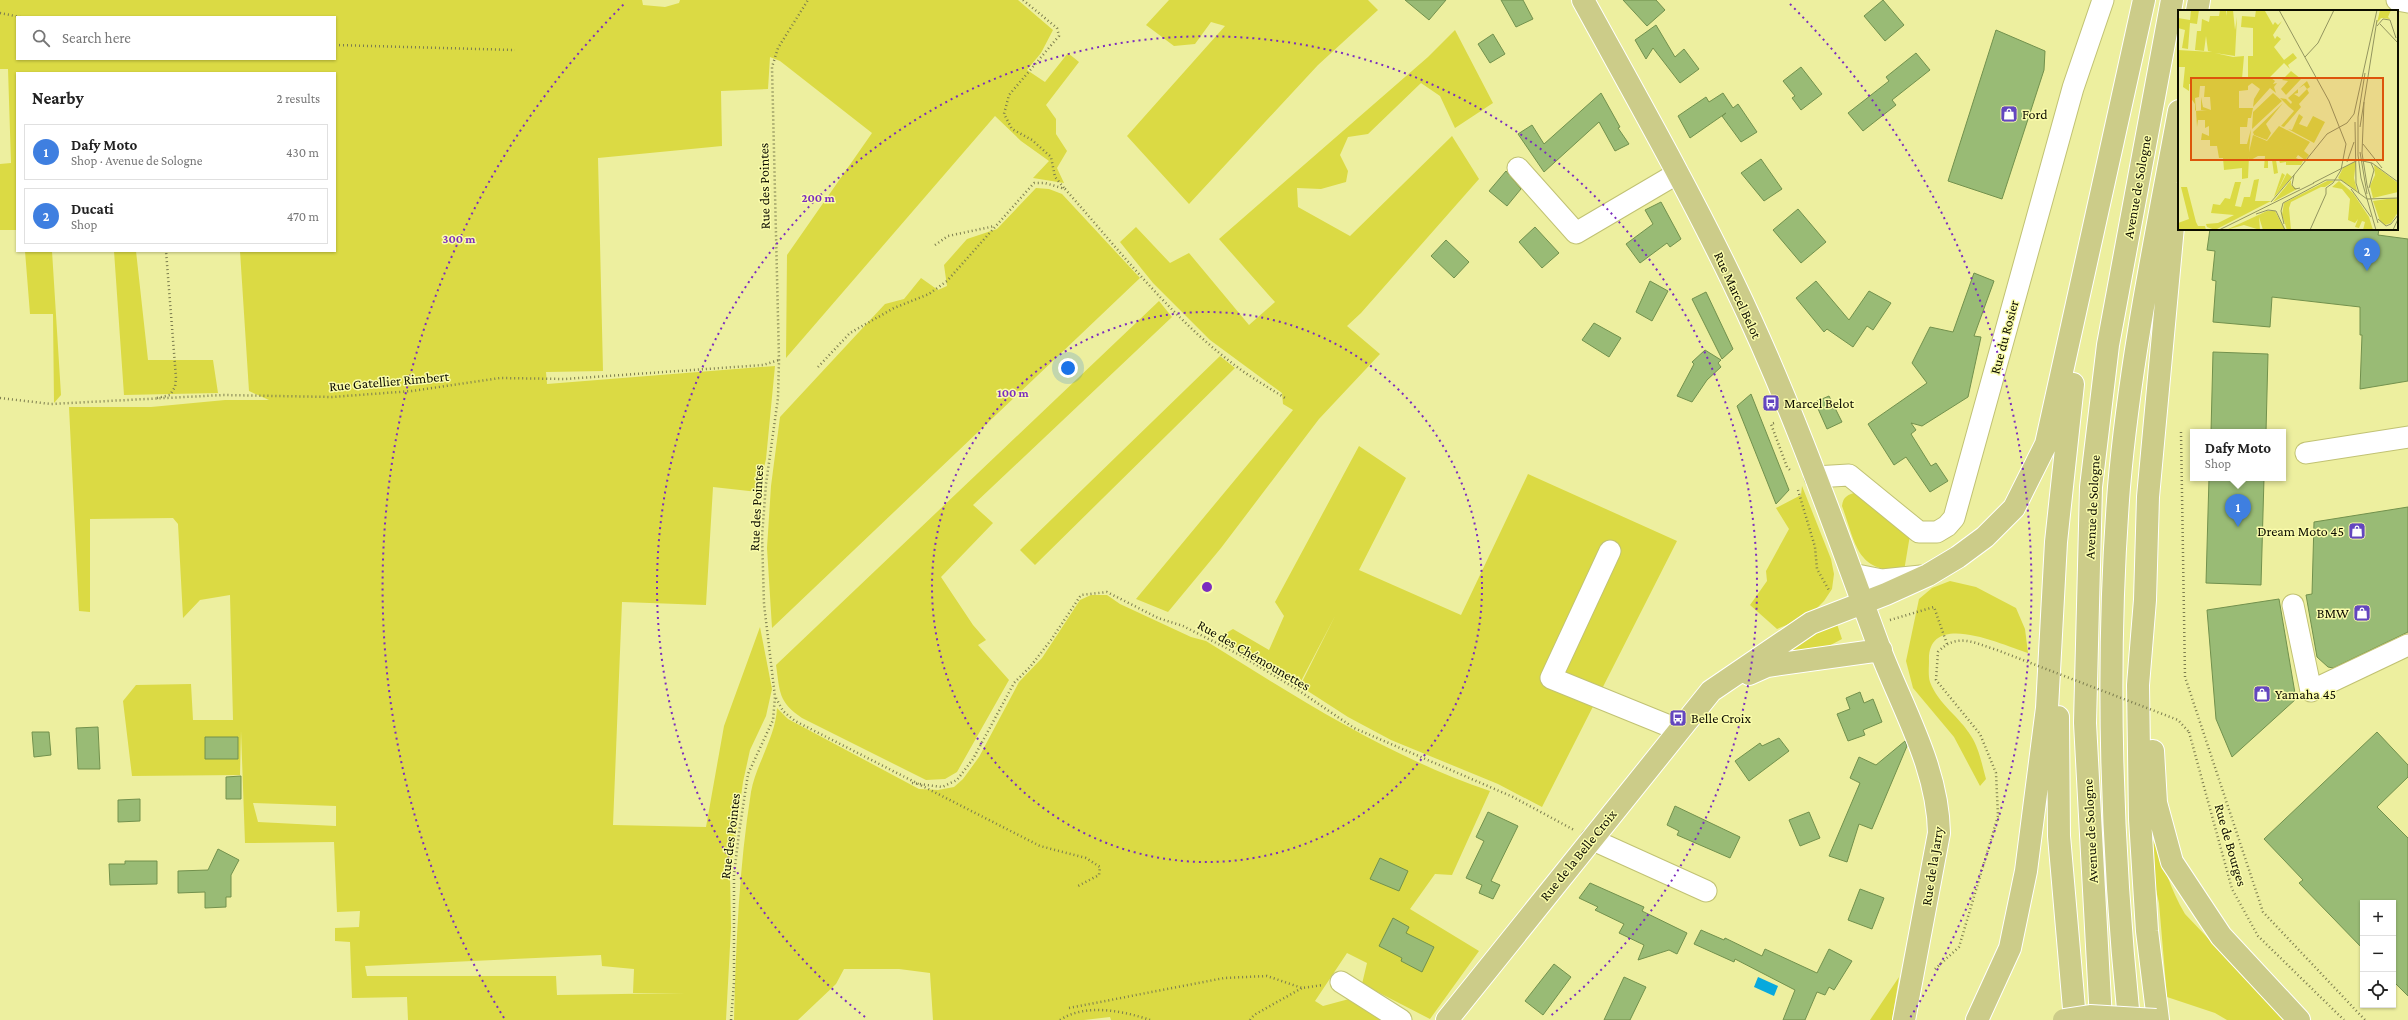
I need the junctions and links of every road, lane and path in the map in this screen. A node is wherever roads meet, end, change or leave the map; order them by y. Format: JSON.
{"nodes":[{"id":1,"x":808,"y":0,"type":"edge"},
{"id":2,"x":1023,"y":0,"type":"edge"},
{"id":3,"x":1583,"y":0,"type":"edge"},
{"id":4,"x":2144,"y":0,"type":"edge"},
{"id":5,"x":2172,"y":0,"type":"edge"},
{"id":6,"x":2199,"y":0,"type":"edge"},
{"id":7,"x":2397,"y":0,"type":"edge"},
{"id":8,"x":2098,"y":2,"type":"edge"},
{"id":9,"x":2408,"y":2,"type":"edge"},
{"id":10,"x":2197,"y":10,"type":"edge"},
{"id":11,"x":0,"y":13,"type":"edge"},
{"id":12,"x":16,"y":16,"type":"edge"},
{"id":13,"x":336,"y":45,"type":"edge"},
{"id":14,"x":515,"y":50,"type":"dead end"},
{"id":15,"x":2178,"y":116,"type":"edge"},
{"id":16,"x":1518,"y":168,"type":"dead end"},
{"id":17,"x":1678,"y":173,"type":"junction"},
{"id":18,"x":2106,"y":176,"type":"junction"},
{"id":19,"x":2178,"y":178,"type":"edge"},
{"id":20,"x":1065,"y":189,"type":"junction"},
{"id":21,"x":995,"y":226,"type":"junction"},
{"id":22,"x":935,"y":245,"type":"dead end"},
{"id":23,"x":166,"y":252,"type":"edge"},
{"id":24,"x":779,"y":360,"type":"junction"},
{"id":25,"x":818,"y":367,"type":"dead end"},
{"id":26,"x":0,"y":398,"type":"edge"},
{"id":27,"x":1285,"y":398,"type":"dead end"},
{"id":28,"x":148,"y":400,"type":"junction"},
{"id":29,"x":1780,"y":420,"type":"dead end"},
{"id":30,"x":2181,"y":432,"type":"dead end"},
{"id":31,"x":2408,"y":437,"type":"edge"},
{"id":32,"x":2306,"y":453,"type":"dead end"},
{"id":33,"x":1804,"y":480,"type":"junction"},
{"id":34,"x":2056,"y":542,"type":"junction"},
{"id":35,"x":1610,"y":551,"type":"dead end"},
{"id":36,"x":1852,"y":574,"type":"junction"},
{"id":37,"x":1928,"y":575,"type":"junction"},
{"id":38,"x":1830,"y":592,"type":"dead end"},
{"id":39,"x":2145,"y":600,"type":"junction"},
{"id":40,"x":1863,"y":603,"type":"junction"},
{"id":41,"x":2293,"y":605,"type":"dead end"},
{"id":42,"x":1886,"y":622,"type":"dead end"},
{"id":43,"x":1947,"y":644,"type":"junction"},
{"id":44,"x":2408,"y":645,"type":"edge"},
{"id":45,"x":1880,"y":650,"type":"junction"},
{"id":46,"x":1710,"y":691,"type":"junction"},
{"id":47,"x":775,"y":697,"type":"junction"},
{"id":48,"x":1679,"y":730,"type":"junction"},
{"id":49,"x":912,"y":783,"type":"junction"},
{"id":50,"x":1591,"y":839,"type":"junction"},
{"id":51,"x":1078,"y":886,"type":"dead end"},
{"id":52,"x":1706,"y":891,"type":"dead end"},
{"id":53,"x":1931,"y":972,"type":"dead end"},
{"id":54,"x":1342,"y":982,"type":"joint"},
{"id":55,"x":1302,"y":988,"type":"junction"},
{"id":56,"x":1069,"y":1008,"type":"dead end"},
{"id":57,"x":731,"y":1020,"type":"edge"},
{"id":58,"x":1060,"y":1020,"type":"edge"},
{"id":59,"x":1150,"y":1020,"type":"edge"},
{"id":60,"x":1250,"y":1020,"type":"edge"},
{"id":61,"x":1401,"y":1020,"type":"edge"},
{"id":62,"x":1447,"y":1020,"type":"edge"},
{"id":63,"x":1904,"y":1020,"type":"edge"},
{"id":64,"x":1977,"y":1020,"type":"edge"},
{"id":65,"x":2064,"y":1020,"type":"edge"},
{"id":66,"x":2075,"y":1020,"type":"edge"},
{"id":67,"x":2101,"y":1020,"type":"edge"},
{"id":68,"x":2129,"y":1020,"type":"edge"},
{"id":69,"x":2157,"y":1020,"type":"edge"},
{"id":70,"x":2299,"y":1020,"type":"edge"},
{"id":71,"x":2344,"y":1020,"type":"edge"},
{"id":72,"x":2365,"y":1020,"type":"edge"}],
"edges":[{"from":1,"to":24,"type":"path","name":"Rue des Pointes"},
{"from":2,"to":20,"type":"path"},
{"from":3,"to":17,"type":"main road","name":"Rue Marcel Belot"},
{"from":4,"to":18,"type":"main road"},
{"from":5,"to":67,"type":"main road","name":"Avenue de Sologne"},
{"from":6,"to":10,"type":"main road"},
{"from":7,"to":9,"type":"street"},
{"from":8,"to":33,"type":"street","name":"Rue du Rosier"},
{"from":11,"to":12,"type":"path"},
{"from":13,"to":14,"type":"path"},
{"from":15,"to":68,"type":"main road","name":"Avenue de Sologne"},
{"from":16,"to":17,"type":"street"},
{"from":17,"to":33,"type":"main road","name":"Rue Marcel Belot"},
{"from":18,"to":34,"type":"main road"},
{"from":18,"to":37,"type":"main road","name":"Rue de la Belle Croix"},
{"from":19,"to":39,"type":"main road"},
{"from":20,"to":21,"type":"path"},
{"from":20,"to":27,"type":"path"},
{"from":21,"to":22,"type":"path"},
{"from":21,"to":25,"type":"path"},
{"from":23,"to":28,"type":"path"},
{"from":24,"to":28,"type":"path","name":"Rue Gatellier Rimbert"},
{"from":24,"to":47,"type":"path","name":"Rue des Pointes"},
{"from":26,"to":28,"type":"path","name":"Rue Gatellier Rimbert"},
{"from":29,"to":33,"type":"path"},
{"from":30,"to":72,"type":"path"},
{"from":31,"to":32,"type":"street"},
{"from":33,"to":36,"type":"main road","name":"Rue Marcel Belot"},
{"from":33,"to":38,"type":"path"},
{"from":34,"to":64,"type":"main road"},
{"from":34,"to":66,"type":"main road"},
{"from":35,"to":48,"type":"street"},
{"from":36,"to":37,"type":"street"},
{"from":36,"to":40,"type":"main road","name":"Rue Marcel Belot"},
{"from":37,"to":40,"type":"main road","name":"Rue de la Belle Croix"},
{"from":39,"to":69,"type":"main road"},
{"from":39,"to":70,"type":"main road"},
{"from":40,"to":45,"type":"main road","name":"Rue de la Jarry"},
{"from":40,"to":46,"type":"main road","name":"Rue de la Belle Croix"},
{"from":41,"to":44,"type":"street"},
{"from":42,"to":43,"type":"path"},
{"from":43,"to":53,"type":"path"},
{"from":43,"to":71,"type":"path","name":"Rue de Bourges","bridge":true},
{"from":45,"to":46,"type":"main road","name":"Rue de la Belle Croix"},
{"from":45,"to":63,"type":"main road","name":"Rue de la Jarry"},
{"from":46,"to":48,"type":"main road","name":"Rue de la Belle Croix"},
{"from":47,"to":49,"type":"path"},
{"from":47,"to":57,"type":"path","name":"Rue des Pointes"},
{"from":48,"to":50,"type":"main road","name":"Rue de la Belle Croix"},
{"from":49,"to":50,"type":"path","name":"Rue des Chémounettes"},
{"from":49,"to":51,"type":"path"},
{"from":50,"to":52,"type":"street"},
{"from":50,"to":62,"type":"main road","name":"Rue de la Belle Croix"},
{"from":54,"to":55,"type":"path"},
{"from":54,"to":61,"type":"street"},
{"from":55,"to":56,"type":"path"},
{"from":55,"to":60,"type":"path"},
{"from":58,"to":59,"type":"path"},
{"from":65,"to":69,"type":"main road","bridge":true}]}
